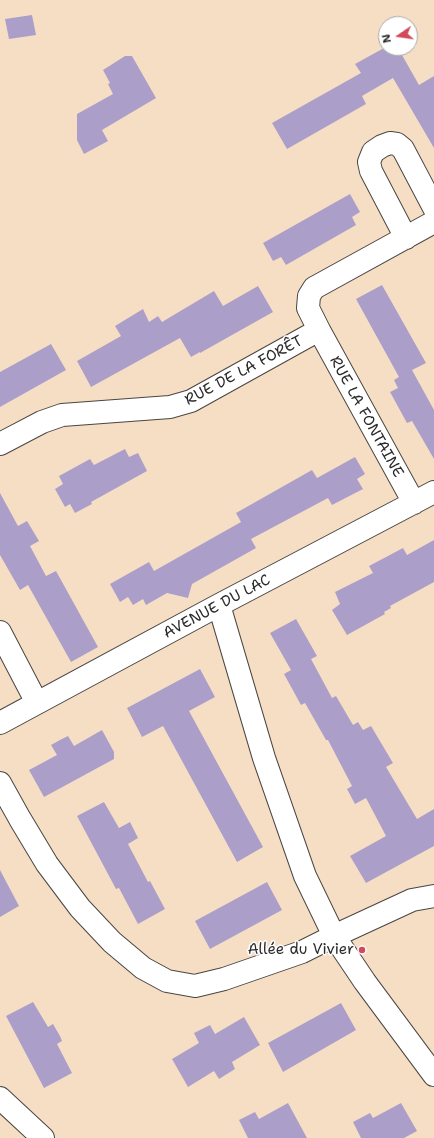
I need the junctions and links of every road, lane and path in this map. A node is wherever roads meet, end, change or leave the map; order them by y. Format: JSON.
{"nodes":[{"id":1,"x":434,"y":208,"type":"edge"},
{"id":2,"x":434,"y":222,"type":"edge"},
{"id":3,"x":406,"y":238,"type":"junction"},
{"id":4,"x":319,"y":330,"type":"junction"},
{"id":5,"x":0,"y":444,"type":"edge"},
{"id":6,"x":434,"y":492,"type":"edge"},
{"id":7,"x":414,"y":503,"type":"junction"},
{"id":8,"x":219,"y":605,"type":"junction"},
{"id":9,"x":0,"y":632,"type":"edge"},
{"id":10,"x":37,"y":703,"type":"junction"},
{"id":11,"x":0,"y":723,"type":"edge"},
{"id":12,"x":0,"y":783,"type":"edge"},
{"id":13,"x":434,"y":896,"type":"edge"},
{"id":14,"x":334,"y":936,"type":"junction"},
{"id":15,"x":434,"y":1075,"type":"edge"},
{"id":16,"x":0,"y":1098,"type":"edge"},
{"id":17,"x":43,"y":1138,"type":"edge"}],
"edges":[{"from":1,"to":3,"type":"street"},
{"from":2,"to":3,"type":"street","name":"RUE DE LA FORÊT"},
{"from":3,"to":4,"type":"street","name":"RUE DE LA FORÊT"},
{"from":4,"to":5,"type":"street","name":"RUE DE LA FORÊT"},
{"from":4,"to":7,"type":"street","name":"RUE LA FONTAINE"},
{"from":6,"to":7,"type":"street","name":"AVENUE DU LAC"},
{"from":7,"to":8,"type":"street","name":"AVENUE DU LAC"},
{"from":8,"to":10,"type":"street","name":"AVENUE DU LAC"},
{"from":8,"to":14,"type":"street"},
{"from":9,"to":10,"type":"street"},
{"from":10,"to":11,"type":"street","name":"AVENUE DU LAC"},
{"from":12,"to":14,"type":"street"},
{"from":13,"to":14,"type":"street"},
{"from":14,"to":15,"type":"street"},
{"from":16,"to":17,"type":"street"}]}
